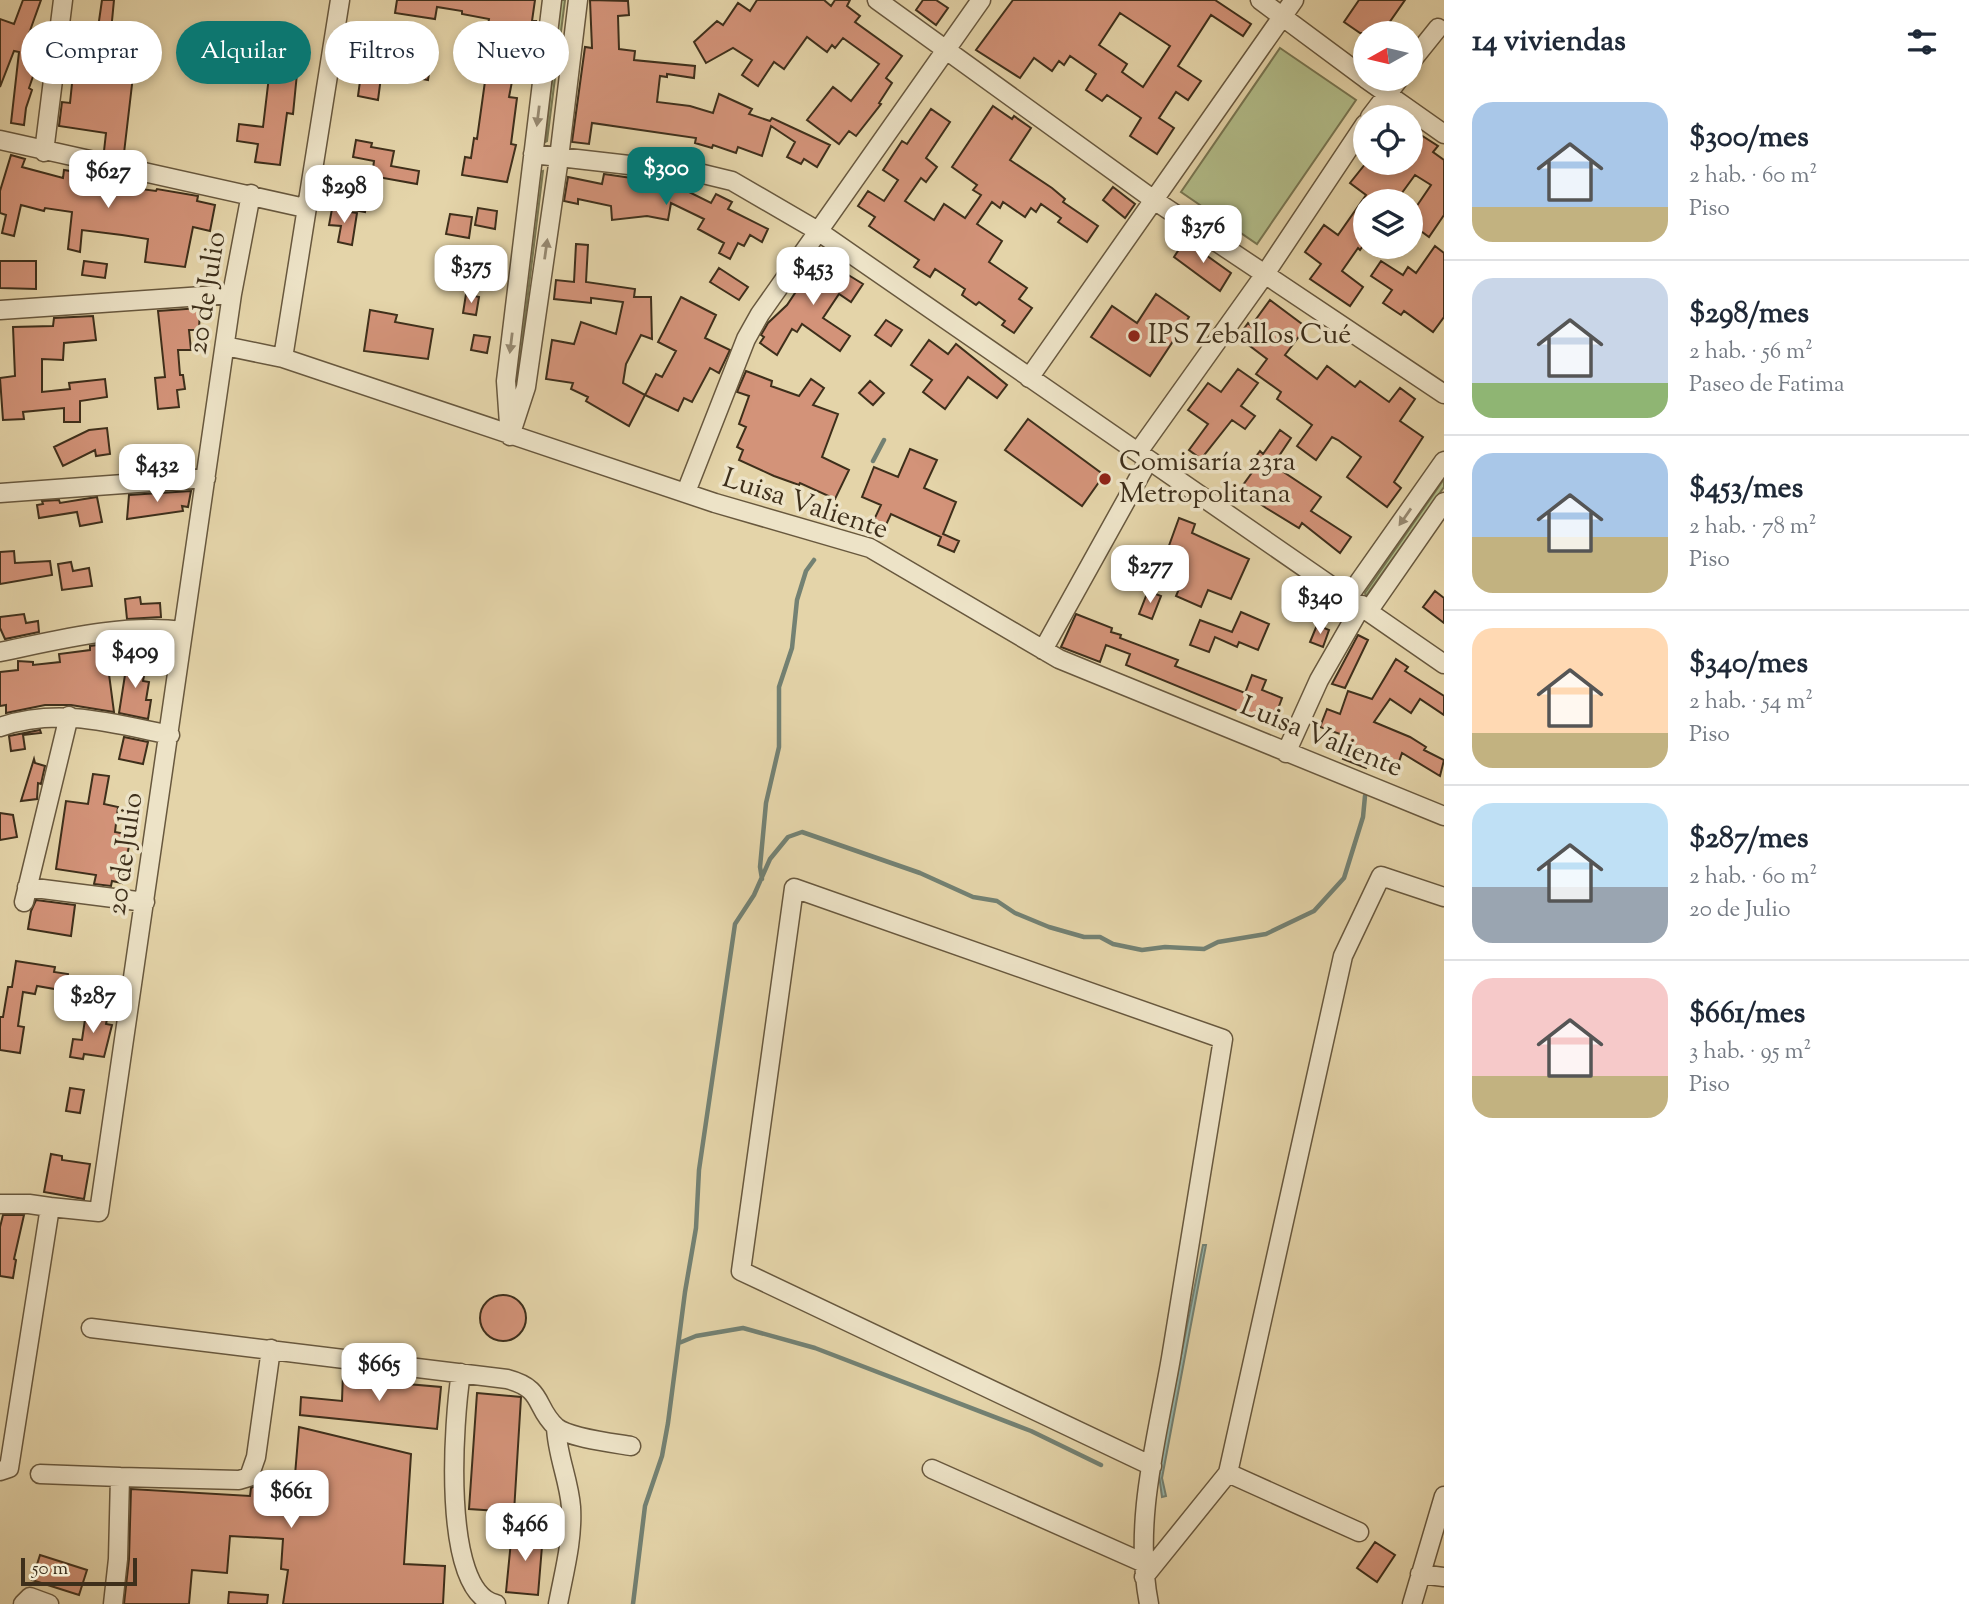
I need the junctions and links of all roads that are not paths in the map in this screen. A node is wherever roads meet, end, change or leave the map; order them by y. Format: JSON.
{"nodes":[{"id":1,"x":63,"y":0,"type":"edge"},
{"id":2,"x":340,"y":0,"type":"edge"},
{"id":3,"x":552,"y":0,"type":"edge"},
{"id":4,"x":578,"y":0,"type":"edge"},
{"id":5,"x":877,"y":0,"type":"edge"},
{"id":6,"x":981,"y":0,"type":"edge"},
{"id":7,"x":1260,"y":0,"type":"edge"},
{"id":8,"x":1294,"y":0,"type":"edge"},
{"id":9,"x":1283,"y":15,"type":"junction"},
{"id":10,"x":1438,"y":28,"type":"dead end"},
{"id":11,"x":1423,"y":47,"type":"edge"},
{"id":12,"x":947,"y":48,"type":"junction"},
{"id":13,"x":1353,"y":68,"type":"edge"},
{"id":14,"x":1383,"y":91,"type":"edge"},
{"id":15,"x":1389,"y":91,"type":"edge"},
{"id":16,"x":1387,"y":94,"type":"junction"},
{"id":17,"x":1379,"y":105,"type":"edge"},
{"id":18,"x":1444,"y":134,"type":"edge"},
{"id":19,"x":0,"y":140,"type":"edge"},
{"id":20,"x":1353,"y":142,"type":"edge"},
{"id":21,"x":44,"y":152,"type":"junction"},
{"id":22,"x":533,"y":154,"type":"junction"},
{"id":23,"x":559,"y":158,"type":"junction"},
{"id":24,"x":251,"y":194,"type":"junction"},
{"id":25,"x":1154,"y":200,"type":"junction"},
{"id":26,"x":305,"y":208,"type":"junction"},
{"id":27,"x":818,"y":231,"type":"junction"},
{"id":28,"x":1265,"y":274,"type":"junction"},
{"id":29,"x":232,"y":293,"type":"junction"},
{"id":30,"x":0,"y":310,"type":"edge"},
{"id":31,"x":225,"y":346,"type":"junction"},
{"id":32,"x":283,"y":358,"type":"junction"},
{"id":33,"x":1029,"y":378,"type":"junction"},
{"id":34,"x":1444,"y":394,"type":"edge"},
{"id":35,"x":510,"y":436,"type":"junction"},
{"id":36,"x":1143,"y":457,"type":"junction"},
{"id":37,"x":1444,"y":461,"type":"edge"},
{"id":38,"x":206,"y":478,"type":"junction"},
{"id":39,"x":0,"y":492,"type":"edge"},
{"id":40,"x":686,"y":492,"type":"junction"},
{"id":41,"x":1444,"y":502,"type":"edge"},
{"id":42,"x":1360,"y":603,"type":"junction"},
{"id":43,"x":183,"y":631,"type":"junction"},
{"id":44,"x":1043,"y":650,"type":"junction"},
{"id":45,"x":0,"y":652,"type":"edge"},
{"id":46,"x":1444,"y":664,"type":"edge"},
{"id":47,"x":69,"y":716,"type":"junction"},
{"id":48,"x":0,"y":727,"type":"edge"},
{"id":49,"x":170,"y":735,"type":"junction"},
{"id":50,"x":1286,"y":753,"type":"junction"},
{"id":51,"x":1444,"y":816,"type":"edge"},
{"id":52,"x":1444,"y":897,"type":"edge"},
{"id":53,"x":145,"y":902,"type":"junction"},
{"id":54,"x":0,"y":1204,"type":"edge"},
{"id":55,"x":50,"y":1207,"type":"junction"},
{"id":56,"x":91,"y":1328,"type":"dead end"},
{"id":57,"x":271,"y":1349,"type":"junction"},
{"id":58,"x":461,"y":1373,"type":"junction"},
{"id":59,"x":556,"y":1427,"type":"junction"},
{"id":60,"x":631,"y":1446,"type":"dead end"},
{"id":61,"x":1152,"y":1466,"type":"junction"},
{"id":62,"x":5,"y":1469,"type":"edge"},
{"id":63,"x":932,"y":1469,"type":"dead end"},
{"id":64,"x":1228,"y":1473,"type":"junction"},
{"id":65,"x":40,"y":1474,"type":"dead end"},
{"id":66,"x":120,"y":1477,"type":"junction"},
{"id":67,"x":1444,"y":1496,"type":"edge"},
{"id":68,"x":1359,"y":1532,"type":"dead end"},
{"id":69,"x":1144,"y":1570,"type":"junction"},
{"id":70,"x":1420,"y":1574,"type":"junction"},
{"id":71,"x":1444,"y":1577,"type":"edge"},
{"id":72,"x":23,"y":1604,"type":"edge"},
{"id":73,"x":49,"y":1604,"type":"edge"},
{"id":74,"x":113,"y":1604,"type":"edge"},
{"id":75,"x":496,"y":1604,"type":"edge"},
{"id":76,"x":558,"y":1604,"type":"edge"},
{"id":77,"x":1149,"y":1604,"type":"edge"},
{"id":78,"x":1412,"y":1604,"type":"edge"}],
"edges":[{"from":1,"to":21,"type":"street"},
{"from":2,"to":26,"type":"street"},
{"from":3,"to":22,"type":"street","one_way":true},
{"from":4,"to":23,"type":"street"},
{"from":5,"to":12,"type":"street"},
{"from":6,"to":12,"type":"street"},
{"from":7,"to":9,"type":"street"},
{"from":8,"to":9,"type":"street"},
{"from":9,"to":13,"type":"street"},
{"from":9,"to":25,"type":"street"},
{"from":10,"to":11,"type":"street"},
{"from":12,"to":25,"type":"street"},
{"from":12,"to":27,"type":"street"},
{"from":14,"to":16,"type":"street"},
{"from":15,"to":16,"type":"street"},
{"from":16,"to":17,"type":"street"},
{"from":16,"to":18,"type":"street"},
{"from":19,"to":21,"type":"street"},
{"from":20,"to":28,"type":"street"},
{"from":21,"to":24,"type":"street"},
{"from":22,"to":23,"type":"street"},
{"from":22,"to":35,"type":"street","one_way":true},
{"from":23,"to":27,"type":"street"},
{"from":35,"to":23,"type":"street","one_way":true},
{"from":24,"to":26,"type":"street"},
{"from":24,"to":29,"type":"street","name":"20 de Julio"},
{"from":25,"to":28,"type":"street"},
{"from":25,"to":33,"type":"street"},
{"from":26,"to":32,"type":"street"},
{"from":27,"to":33,"type":"street"},
{"from":27,"to":40,"type":"street"},
{"from":28,"to":34,"type":"street"},
{"from":28,"to":36,"type":"street"},
{"from":29,"to":30,"type":"street"},
{"from":29,"to":31,"type":"street","name":"20 de Julio"},
{"from":31,"to":32,"type":"street","name":"Luisa Valiente"},
{"from":31,"to":38,"type":"street","name":"20 de Julio"},
{"from":32,"to":35,"type":"street","name":"Luisa Valiente"},
{"from":33,"to":36,"type":"street"},
{"from":35,"to":40,"type":"street","name":"Luisa Valiente"},
{"from":36,"to":42,"type":"street"},
{"from":36,"to":44,"type":"street"},
{"from":37,"to":42,"type":"street","one_way":true},
{"from":38,"to":39,"type":"street"},
{"from":38,"to":43,"type":"street","name":"20 de Julio"},
{"from":40,"to":44,"type":"street","name":"Luisa Valiente"},
{"from":41,"to":42,"type":"street"},
{"from":42,"to":46,"type":"street"},
{"from":42,"to":50,"type":"street"},
{"from":43,"to":45,"type":"street"},
{"from":43,"to":49,"type":"street","name":"20 de Julio"},
{"from":44,"to":50,"type":"street","name":"Luisa Valiente"},
{"from":47,"to":48,"type":"street"},
{"from":47,"to":49,"type":"street"},
{"from":47,"to":53,"type":"street"},
{"from":49,"to":53,"type":"street","name":"20 de Julio"},
{"from":50,"to":51,"type":"street","name":"Luisa Valiente"},
{"from":52,"to":64,"type":"street"},
{"from":53,"to":55,"type":"street","name":"20 de Julio"},
{"from":54,"to":55,"type":"street"},
{"from":55,"to":62,"type":"street"},
{"from":56,"to":57,"type":"street"},
{"from":57,"to":58,"type":"street"},
{"from":57,"to":66,"type":"street"},
{"from":58,"to":59,"type":"street"},
{"from":58,"to":75,"type":"street"},
{"from":59,"to":60,"type":"street"},
{"from":59,"to":76,"type":"street"},
{"from":61,"to":61,"type":"street"},
{"from":61,"to":69,"type":"street"},
{"from":63,"to":69,"type":"street"},
{"from":64,"to":68,"type":"street"},
{"from":64,"to":69,"type":"street"},
{"from":65,"to":66,"type":"street"},
{"from":66,"to":74,"type":"street"},
{"from":67,"to":70,"type":"street"},
{"from":69,"to":77,"type":"street"},
{"from":70,"to":71,"type":"street"},
{"from":70,"to":78,"type":"street"},
{"from":72,"to":73,"type":"street"}]}
